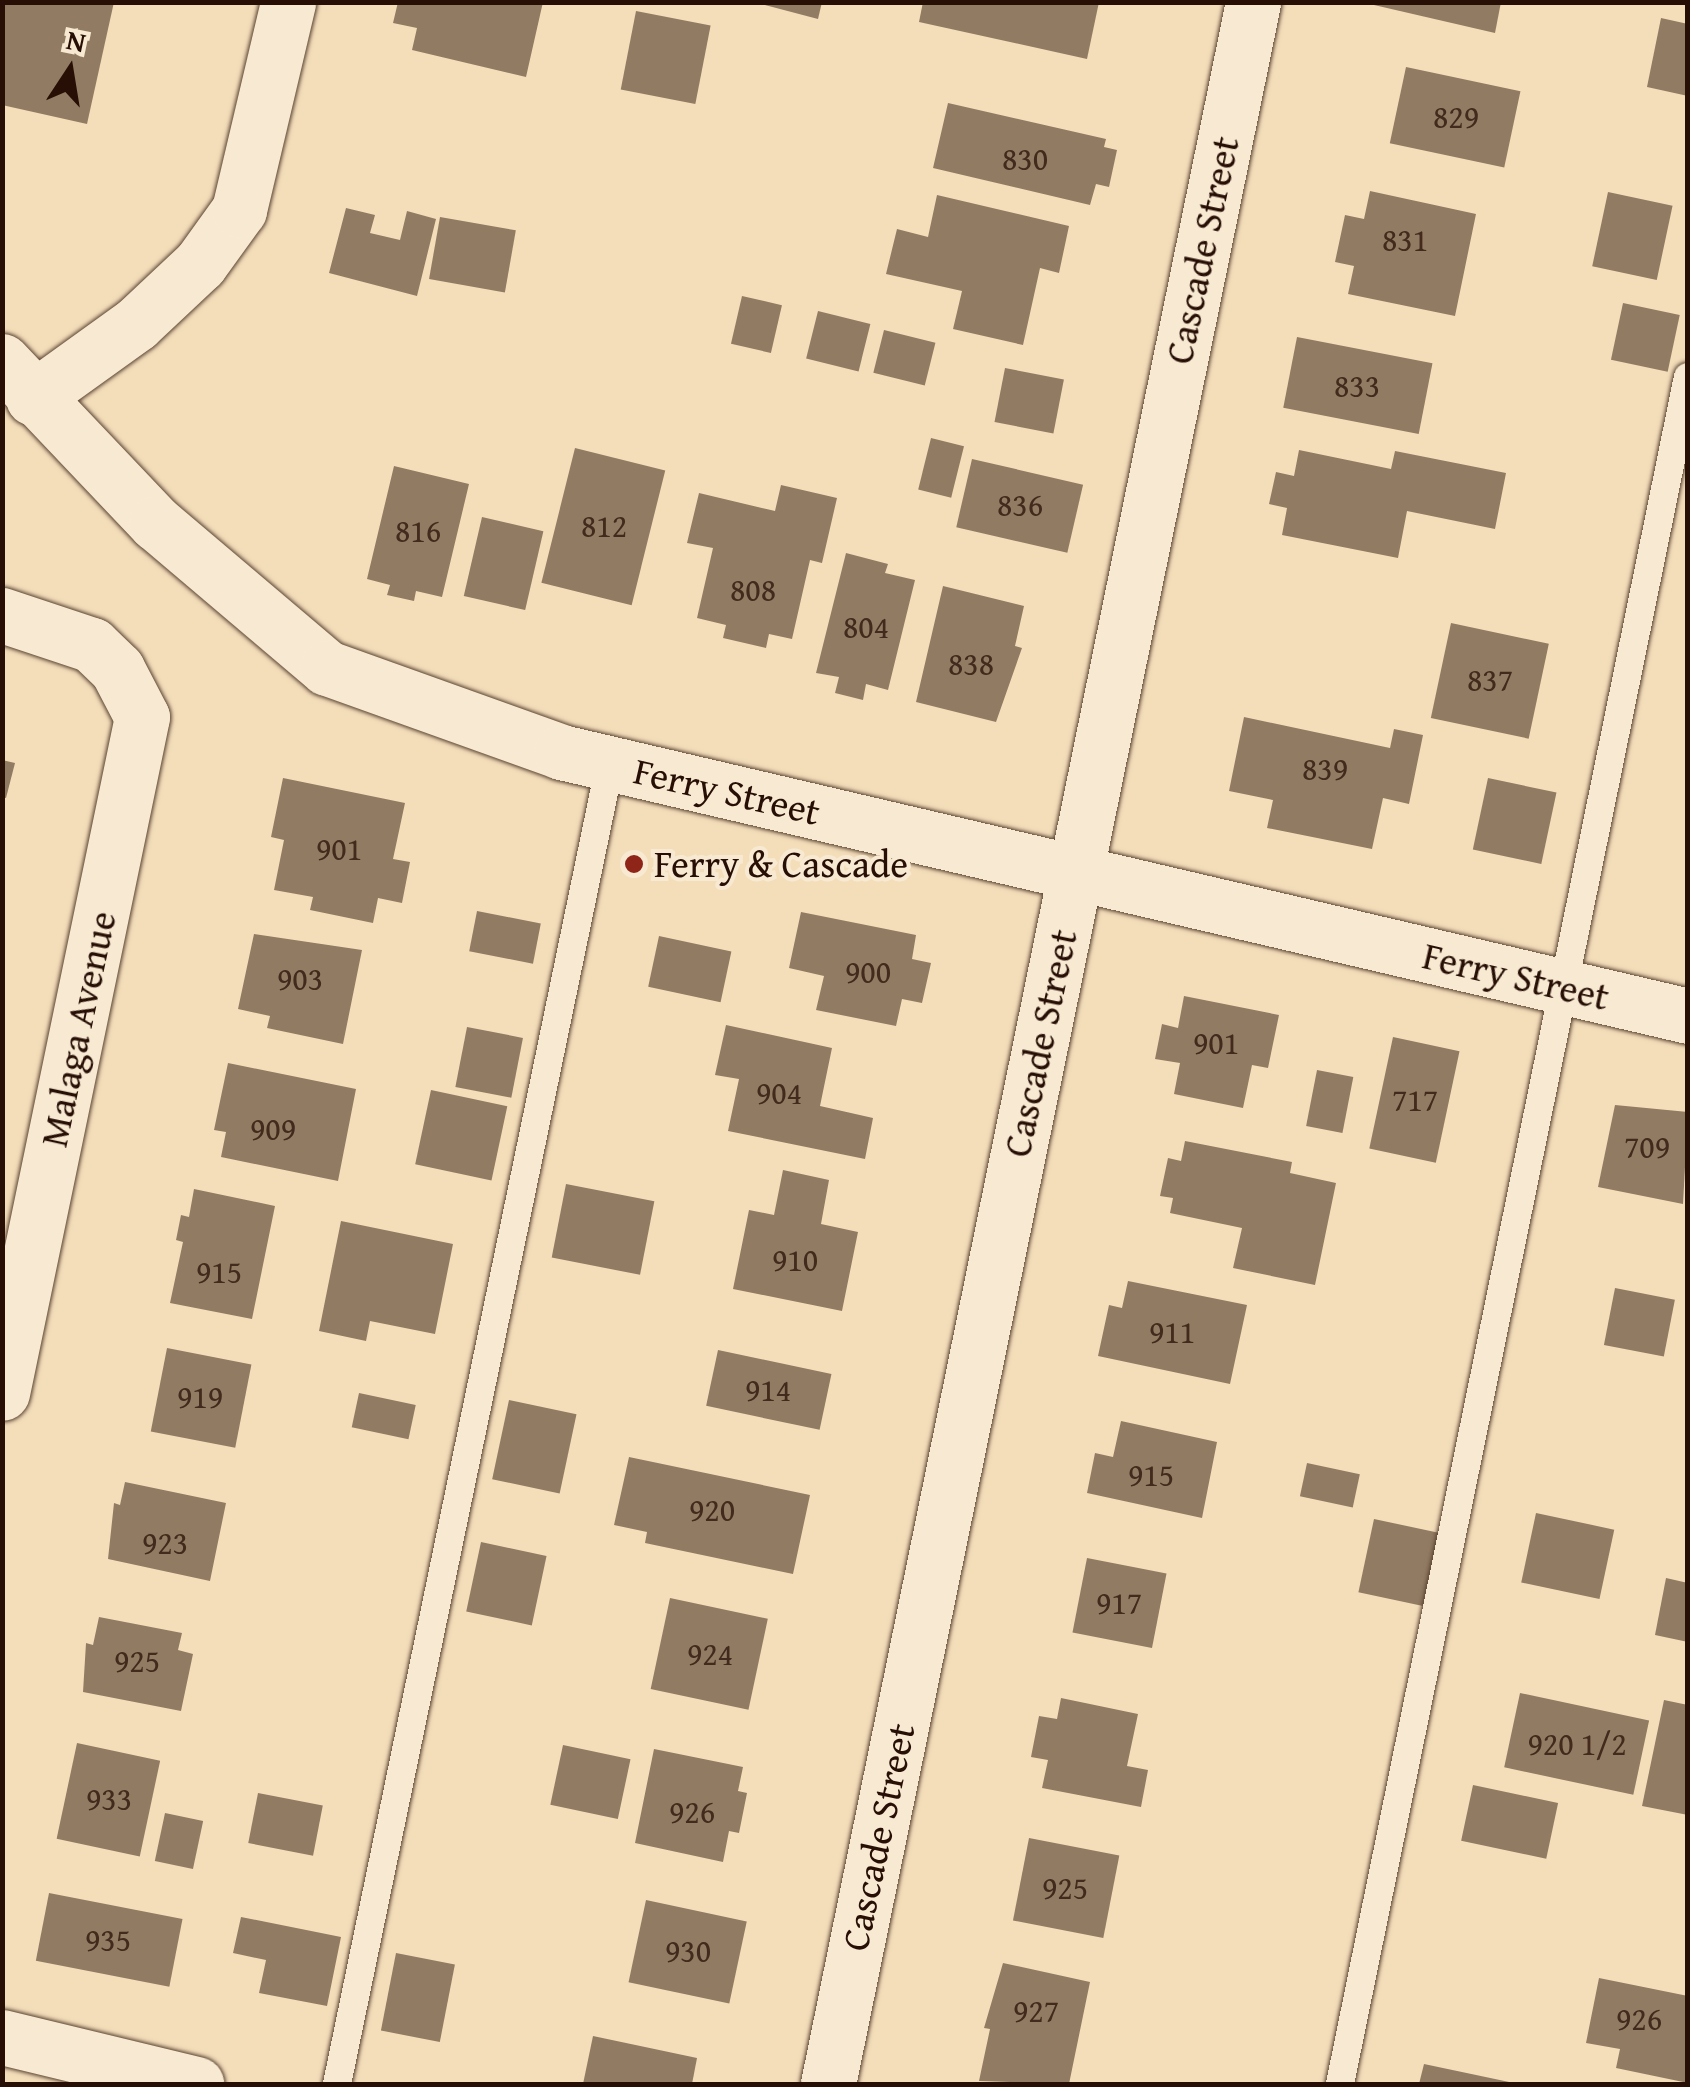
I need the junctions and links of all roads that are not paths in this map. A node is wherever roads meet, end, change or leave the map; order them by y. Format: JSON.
{"nodes":[{"id":1,"x":288,"y":2,"type":"edge"},
{"id":2,"x":1253,"y":2,"type":"edge"},
{"id":3,"x":1688,"y":377,"type":"edge"},
{"id":4,"x":18,"y":380,"type":"edge"},
{"id":5,"x":2,"y":615,"type":"edge"},
{"id":6,"x":610,"y":763,"type":"junction"},
{"id":7,"x":1075,"y":872,"type":"junction"},
{"id":8,"x":1568,"y":988,"type":"junction"},
{"id":9,"x":1688,"y":1016,"type":"edge"},
{"id":10,"x":2,"y":1393,"type":"edge"},
{"id":11,"x":2,"y":2037,"type":"edge"},
{"id":12,"x":196,"y":2084,"type":"edge"},
{"id":13,"x":337,"y":2084,"type":"edge"},
{"id":14,"x":828,"y":2084,"type":"edge"},
{"id":15,"x":1340,"y":2084,"type":"edge"}],
"edges":[{"from":1,"to":4,"type":"street"},
{"from":2,"to":7,"type":"street","name":"Cascade Street"},
{"from":3,"to":8,"type":"lane"},
{"from":4,"to":6,"type":"street","name":"Ferry Street"},
{"from":5,"to":10,"type":"street","name":"Malaga Avenue"},
{"from":6,"to":7,"type":"street","name":"Ferry Street"},
{"from":6,"to":13,"type":"lane"},
{"from":7,"to":8,"type":"street","name":"Ferry Street"},
{"from":7,"to":14,"type":"street","name":"Cascade Street"},
{"from":8,"to":9,"type":"street","name":"Ferry Street"},
{"from":8,"to":15,"type":"lane"},
{"from":11,"to":12,"type":"street"}]}
